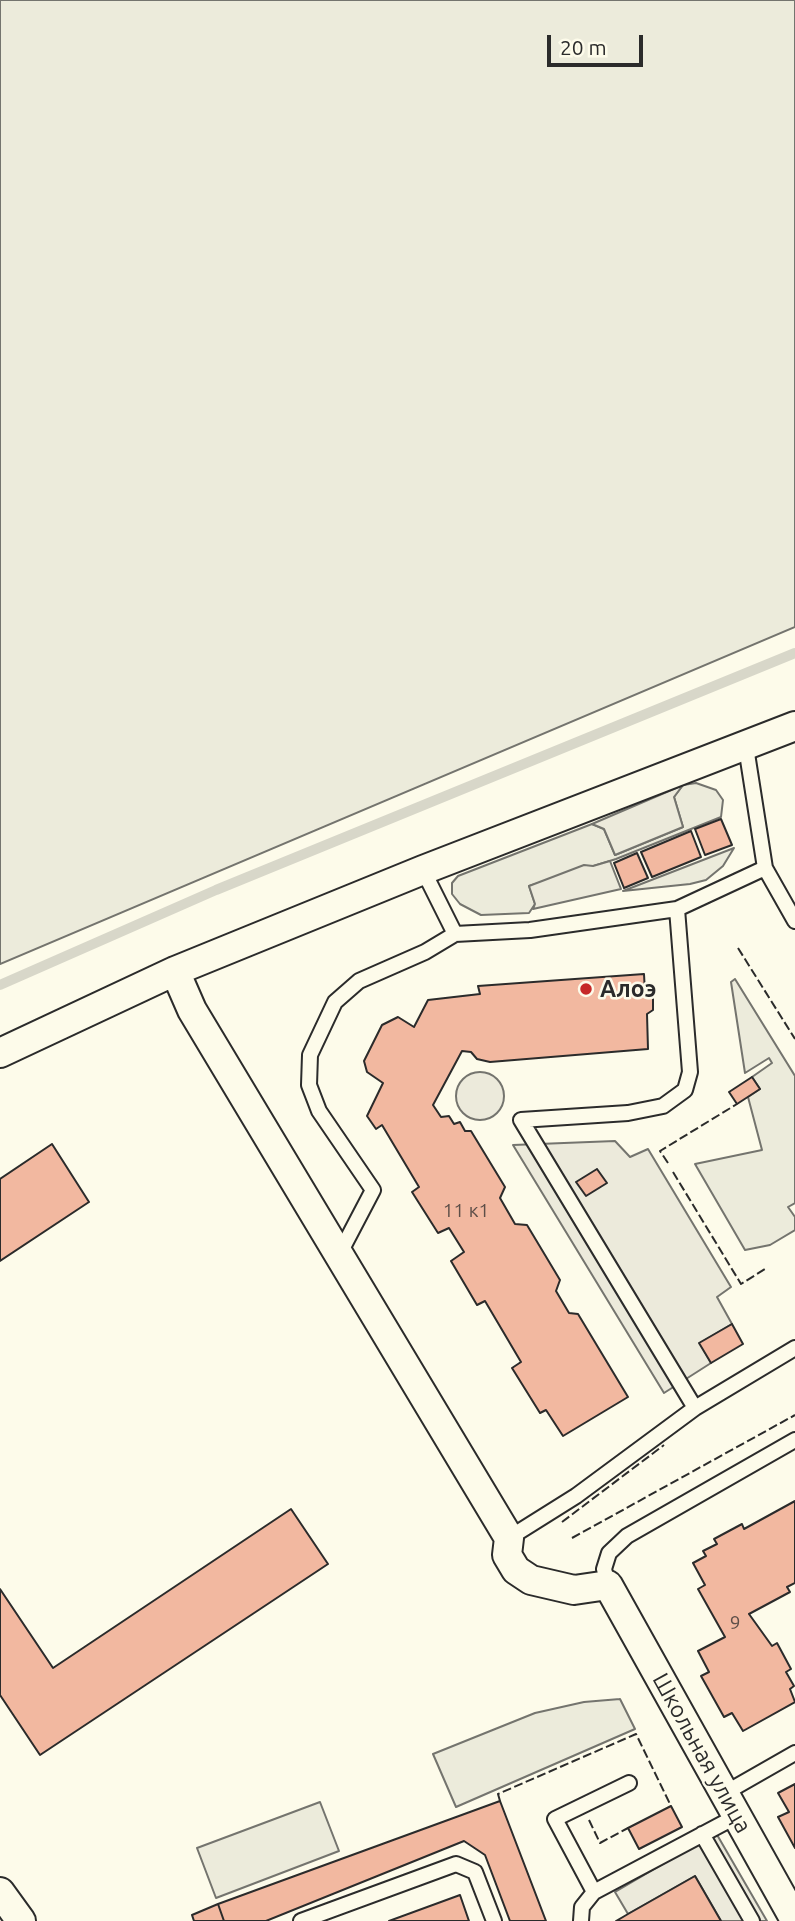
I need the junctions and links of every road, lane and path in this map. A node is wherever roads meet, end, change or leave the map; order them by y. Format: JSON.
{"nodes":[{"id":1,"x":795,"y":726,"type":"edge"},
{"id":2,"x":746,"y":747,"type":"junction"},
{"id":3,"x":765,"y":868,"type":"junction"},
{"id":4,"x":423,"y":870,"type":"junction"},
{"id":5,"x":677,"y":909,"type":"junction"},
{"id":6,"x":795,"y":921,"type":"edge"},
{"id":7,"x":455,"y":934,"type":"junction"},
{"id":8,"x":176,"y":971,"type":"junction"},
{"id":9,"x":0,"y":1053,"type":"edge"},
{"id":10,"x":340,"y":1253,"type":"junction"},
{"id":11,"x":795,"y":1348,"type":"edge"},
{"id":12,"x":695,"y":1408,"type":"junction"},
{"id":13,"x":795,"y":1440,"type":"edge"},
{"id":14,"x":509,"y":1538,"type":"junction"},
{"id":15,"x":608,"y":1586,"type":"junction"},
{"id":16,"x":795,"y":1753,"type":"edge"},
{"id":17,"x":629,"y":1783,"type":"dead end"},
{"id":18,"x":731,"y":1804,"type":"junction"},
{"id":19,"x":702,"y":1834,"type":"junction"},
{"id":20,"x":0,"y":1892,"type":"edge"},
{"id":21,"x":594,"y":1892,"type":"junction"},
{"id":22,"x":795,"y":1920,"type":"edge"},
{"id":23,"x":21,"y":1921,"type":"edge"},
{"id":24,"x":301,"y":1921,"type":"edge"},
{"id":25,"x":494,"y":1921,"type":"edge"},
{"id":26,"x":581,"y":1921,"type":"edge"},
{"id":27,"x":752,"y":1921,"type":"edge"}],
"edges":[{"from":1,"to":2,"type":"street"},
{"from":2,"to":3,"type":"lane"},
{"from":2,"to":4,"type":"street"},
{"from":3,"to":5,"type":"lane"},
{"from":3,"to":6,"type":"lane"},
{"from":4,"to":7,"type":"lane"},
{"from":4,"to":8,"type":"street"},
{"from":5,"to":7,"type":"lane"},
{"from":5,"to":12,"type":"lane"},
{"from":7,"to":10,"type":"lane"},
{"from":8,"to":9,"type":"street"},
{"from":8,"to":10,"type":"street"},
{"from":10,"to":14,"type":"street"},
{"from":11,"to":12,"type":"lane"},
{"from":12,"to":14,"type":"lane"},
{"from":13,"to":15,"type":"lane"},
{"from":14,"to":15,"type":"street"},
{"from":15,"to":18,"type":"street","name":"Школьная улица"},
{"from":16,"to":18,"type":"lane"},
{"from":17,"to":21,"type":"lane"},
{"from":18,"to":19,"type":"lane"},
{"from":18,"to":22,"type":"street","name":"Школьная улица"},
{"from":19,"to":21,"type":"lane"},
{"from":19,"to":27,"type":"lane"},
{"from":20,"to":23,"type":"street"},
{"from":21,"to":26,"type":"lane"},
{"from":24,"to":25,"type":"lane"}]}
